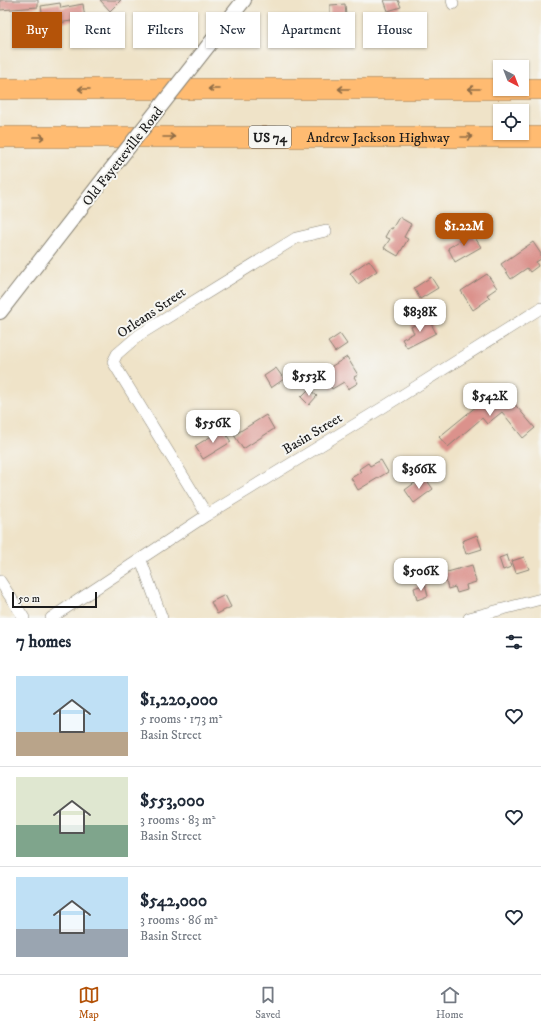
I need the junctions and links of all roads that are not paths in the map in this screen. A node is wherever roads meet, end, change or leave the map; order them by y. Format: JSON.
{"nodes":[{"id":1,"x":244,"y":0,"type":"edge"},
{"id":2,"x":0,"y":89,"type":"edge"},
{"id":3,"x":541,"y":89,"type":"edge"},
{"id":4,"x":0,"y":137,"type":"edge"},
{"id":5,"x":541,"y":137,"type":"edge"},
{"id":6,"x":326,"y":231,"type":"dead end"},
{"id":7,"x":541,"y":308,"type":"edge"},
{"id":8,"x":0,"y":312,"type":"edge"},
{"id":9,"x":207,"y":515,"type":"junction"},
{"id":10,"x":141,"y":560,"type":"junction"},
{"id":11,"x":0,"y":581,"type":"edge"},
{"id":12,"x":541,"y":599,"type":"edge"},
{"id":13,"x":24,"y":618,"type":"edge"},
{"id":14,"x":50,"y":618,"type":"edge"},
{"id":15,"x":162,"y":618,"type":"edge"},
{"id":16,"x":468,"y":618,"type":"edge"}],
"edges":[{"from":1,"to":8,"type":"street","name":"Old Fayetteville Road","bridge":true},
{"from":3,"to":2,"type":"highway","one_way":true},
{"from":4,"to":5,"type":"highway","name":"Andrew Jackson Highway","number":"US 74","one_way":true},
{"from":6,"to":9,"type":"street","name":"Orleans Street"},
{"from":7,"to":9,"type":"street","name":"Basin Street"},
{"from":9,"to":10,"type":"street","name":"Basin Street"},
{"from":10,"to":14,"type":"street","name":"Basin Street"},
{"from":10,"to":15,"type":"street"},
{"from":11,"to":13,"type":"street"},
{"from":12,"to":16,"type":"street"}]}
